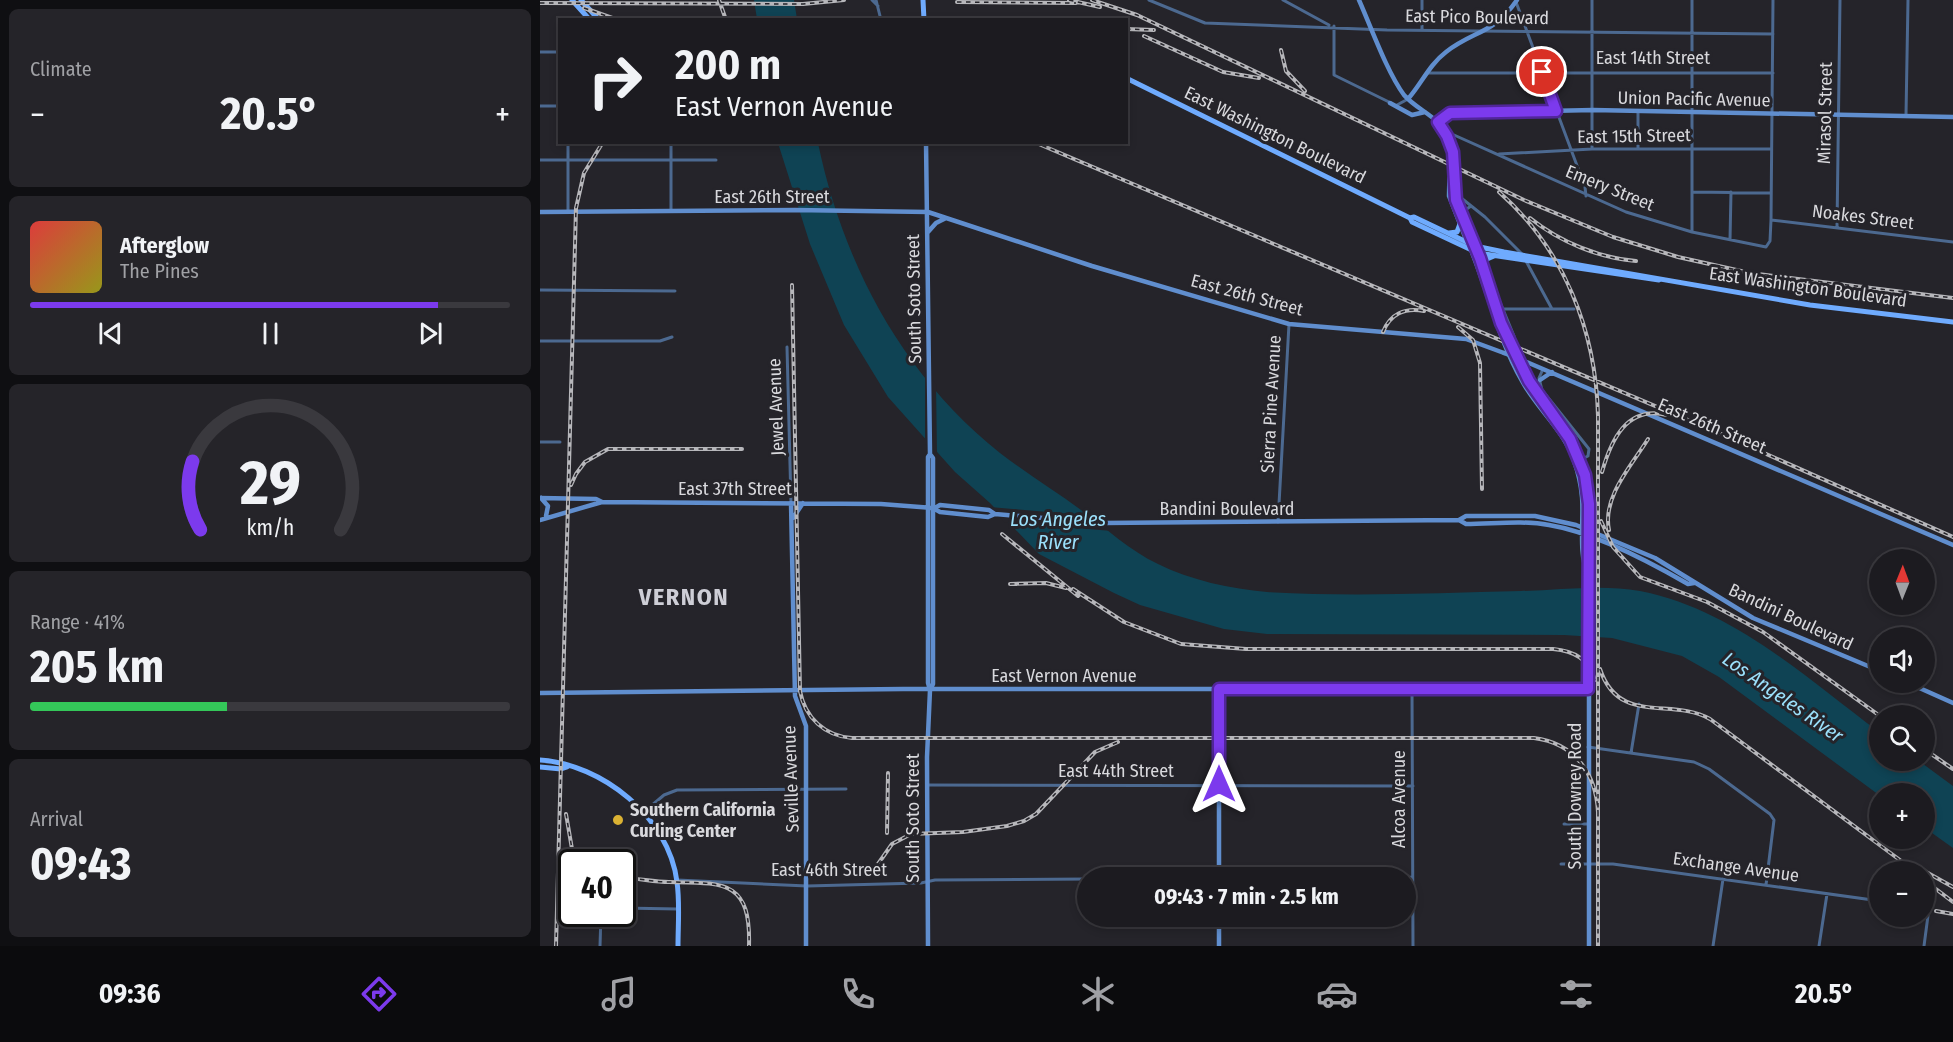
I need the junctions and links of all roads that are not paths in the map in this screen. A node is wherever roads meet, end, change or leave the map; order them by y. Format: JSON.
{"nodes":[{"id":1,"x":572,"y":0,"type":"edge"},
{"id":2,"x":581,"y":0,"type":"edge"},
{"id":3,"x":874,"y":0,"type":"edge"},
{"id":4,"x":923,"y":0,"type":"edge"},
{"id":5,"x":1149,"y":0,"type":"edge"},
{"id":6,"x":1283,"y":0,"type":"edge"},
{"id":7,"x":1359,"y":0,"type":"edge"},
{"id":8,"x":1422,"y":0,"type":"edge"},
{"id":9,"x":1592,"y":0,"type":"edge"},
{"id":10,"x":1692,"y":0,"type":"edge"},
{"id":11,"x":1773,"y":0,"type":"edge"},
{"id":12,"x":1840,"y":0,"type":"edge"},
{"id":13,"x":1908,"y":0,"type":"edge"},
{"id":14,"x":1516,"y":1,"type":"edge"},
{"id":15,"x":588,"y":18,"type":"edge"},
{"id":16,"x":597,"y":18,"type":"edge"},
{"id":17,"x":881,"y":18,"type":"edge"},
{"id":18,"x":924,"y":18,"type":"edge"},
{"id":19,"x":1332,"y":26,"type":"junction"},
{"id":20,"x":1372,"y":27,"type":"junction"},
{"id":21,"x":1422,"y":30,"type":"junction"},
{"id":22,"x":1487,"y":31,"type":"junction"},
{"id":23,"x":1527,"y":31,"type":"junction"},
{"id":24,"x":1593,"y":32,"type":"junction"},
{"id":25,"x":1692,"y":33,"type":"junction"},
{"id":26,"x":1773,"y":34,"type":"junction"},
{"id":27,"x":540,"y":52,"type":"edge"},
{"id":28,"x":558,"y":52,"type":"edge"},
{"id":29,"x":1593,"y":71,"type":"junction"},
{"id":30,"x":1542,"y":72,"type":"junction"},
{"id":31,"x":1692,"y":72,"type":"junction"},
{"id":32,"x":1425,"y":73,"type":"junction"},
{"id":33,"x":1773,"y":73,"type":"junction"},
{"id":34,"x":1128,"y":79,"type":"edge"},
{"id":35,"x":1408,"y":99,"type":"junction"},
{"id":36,"x":1390,"y":103,"type":"junction"},
{"id":37,"x":540,"y":106,"type":"edge"},
{"id":38,"x":558,"y":106,"type":"edge"},
{"id":39,"x":1593,"y":110,"type":"junction"},
{"id":40,"x":1556,"y":111,"type":"junction"},
{"id":41,"x":1638,"y":111,"type":"junction"},
{"id":42,"x":1692,"y":111,"type":"junction"},
{"id":43,"x":1425,"y":112,"type":"junction"},
{"id":44,"x":1772,"y":113,"type":"junction"},
{"id":45,"x":1839,"y":115,"type":"junction"},
{"id":46,"x":1906,"y":116,"type":"junction"},
{"id":47,"x":1953,"y":117,"type":"edge"},
{"id":48,"x":1438,"y":122,"type":"junction"},
{"id":49,"x":1447,"y":136,"type":"junction"},
{"id":50,"x":568,"y":144,"type":"edge"},
{"id":51,"x":671,"y":144,"type":"edge"},
{"id":52,"x":926,"y":144,"type":"edge"},
{"id":53,"x":1592,"y":149,"type":"junction"},
{"id":54,"x":1638,"y":149,"type":"junction"},
{"id":55,"x":1692,"y":149,"type":"junction"},
{"id":56,"x":1772,"y":149,"type":"junction"},
{"id":57,"x":1571,"y":151,"type":"junction"},
{"id":58,"x":1497,"y":154,"type":"junction"},
{"id":59,"x":540,"y":160,"type":"edge"},
{"id":60,"x":568,"y":160,"type":"junction"},
{"id":61,"x":671,"y":160,"type":"junction"},
{"id":62,"x":716,"y":160,"type":"dead end"},
{"id":63,"x":1692,"y":192,"type":"junction"},
{"id":64,"x":1731,"y":192,"type":"junction"},
{"id":65,"x":1451,"y":193,"type":"junction"},
{"id":66,"x":1771,"y":193,"type":"junction"},
{"id":67,"x":1586,"y":196,"type":"junction"},
{"id":68,"x":1471,"y":206,"type":"junction"},
{"id":69,"x":671,"y":211,"type":"junction"},
{"id":70,"x":568,"y":212,"type":"junction"},
{"id":71,"x":928,"y":212,"type":"junction"},
{"id":72,"x":540,"y":213,"type":"edge"},
{"id":73,"x":1461,"y":213,"type":"junction"},
{"id":74,"x":946,"y":218,"type":"junction"},
{"id":75,"x":1410,"y":218,"type":"junction"},
{"id":76,"x":1771,"y":220,"type":"junction"},
{"id":77,"x":1460,"y":224,"type":"junction"},
{"id":78,"x":1837,"y":227,"type":"junction"},
{"id":79,"x":928,"y":232,"type":"junction"},
{"id":80,"x":1444,"y":232,"type":"junction"},
{"id":81,"x":1692,"y":232,"type":"junction"},
{"id":82,"x":1507,"y":239,"type":"junction"},
{"id":83,"x":1731,"y":240,"type":"junction"},
{"id":84,"x":1953,"y":242,"type":"edge"},
{"id":85,"x":1468,"y":243,"type":"junction"},
{"id":86,"x":1473,"y":248,"type":"junction"},
{"id":87,"x":1504,"y":252,"type":"junction"},
{"id":88,"x":1478,"y":253,"type":"junction"},
{"id":89,"x":1494,"y":256,"type":"junction"},
{"id":90,"x":1525,"y":258,"type":"junction"},
{"id":91,"x":1483,"y":267,"type":"junction"},
{"id":92,"x":540,"y":290,"type":"edge"},
{"id":93,"x":675,"y":291,"type":"dead end"},
{"id":94,"x":1503,"y":309,"type":"junction"},
{"id":95,"x":1552,"y":309,"type":"junction"},
{"id":96,"x":1574,"y":309,"type":"dead end"},
{"id":97,"x":1953,"y":322,"type":"edge"},
{"id":98,"x":1289,"y":324,"type":"junction"},
{"id":99,"x":1514,"y":336,"type":"dead end"},
{"id":100,"x":672,"y":337,"type":"dead end"},
{"id":101,"x":540,"y":341,"type":"edge"},
{"id":102,"x":787,"y":347,"type":"dead end"},
{"id":103,"x":1543,"y":369,"type":"junction"},
{"id":104,"x":1552,"y":372,"type":"junction"},
{"id":105,"x":1540,"y":380,"type":"junction"},
{"id":106,"x":540,"y":442,"type":"edge"},
{"id":107,"x":560,"y":442,"type":"dead end"},
{"id":108,"x":1580,"y":460,"type":"junction"},
{"id":109,"x":540,"y":498,"type":"edge"},
{"id":110,"x":602,"y":502,"type":"junction"},
{"id":111,"x":792,"y":503,"type":"junction"},
{"id":112,"x":803,"y":503,"type":"junction"},
{"id":113,"x":932,"y":507,"type":"junction"},
{"id":114,"x":542,"y":519,"type":"edge"},
{"id":115,"x":1459,"y":520,"type":"junction"},
{"id":116,"x":1278,"y":522,"type":"junction"},
{"id":117,"x":792,"y":524,"type":"junction"},
{"id":118,"x":1583,"y":528,"type":"junction"},
{"id":119,"x":1589,"y":531,"type":"junction"},
{"id":120,"x":1583,"y":536,"type":"junction"},
{"id":121,"x":1589,"y":538,"type":"junction"},
{"id":122,"x":1598,"y":541,"type":"junction"},
{"id":123,"x":1953,"y":545,"type":"edge"},
{"id":124,"x":1589,"y":552,"type":"junction"},
{"id":125,"x":1588,"y":573,"type":"junction"},
{"id":126,"x":1694,"y":583,"type":"junction"},
{"id":127,"x":1869,"y":666,"type":"edge"},
{"id":128,"x":1219,"y":689,"type":"junction"},
{"id":129,"x":1412,"y":689,"type":"junction"},
{"id":130,"x":1588,"y":689,"type":"junction"},
{"id":131,"x":930,"y":690,"type":"junction"},
{"id":132,"x":795,"y":691,"type":"junction"},
{"id":133,"x":540,"y":693,"type":"edge"},
{"id":134,"x":1931,"y":693,"type":"edge"},
{"id":135,"x":1953,"y":703,"type":"edge"},
{"id":136,"x":1639,"y":704,"type":"dead end"},
{"id":137,"x":1588,"y":747,"type":"junction"},
{"id":138,"x":1631,"y":753,"type":"junction"},
{"id":139,"x":540,"y":760,"type":"edge"},
{"id":140,"x":540,"y":767,"type":"edge"},
{"id":141,"x":567,"y":767,"type":"junction"},
{"id":142,"x":1219,"y":784,"type":"junction"},
{"id":143,"x":927,"y":785,"type":"junction"},
{"id":144,"x":1413,"y":786,"type":"junction"},
{"id":145,"x":806,"y":789,"type":"junction"},
{"id":146,"x":846,"y":789,"type":"dead end"},
{"id":147,"x":644,"y":812,"type":"junction"},
{"id":148,"x":1564,"y":824,"type":"dead end"},
{"id":149,"x":1588,"y":824,"type":"junction"},
{"id":150,"x":1561,"y":864,"type":"dead end"},
{"id":151,"x":1588,"y":864,"type":"junction"},
{"id":152,"x":1219,"y":867,"type":"edge"},
{"id":153,"x":1413,"y":867,"type":"edge"},
{"id":154,"x":1077,"y":879,"type":"edge"},
{"id":155,"x":1722,"y":879,"type":"junction"},
{"id":156,"x":677,"y":880,"type":"junction"},
{"id":157,"x":928,"y":882,"type":"junction"},
{"id":158,"x":1766,"y":885,"type":"junction"},
{"id":159,"x":807,"y":886,"type":"junction"},
{"id":160,"x":1827,"y":894,"type":"junction"},
{"id":161,"x":1869,"y":900,"type":"edge"},
{"id":162,"x":636,"y":908,"type":"edge"},
{"id":163,"x":678,"y":909,"type":"junction"},
{"id":164,"x":601,"y":927,"type":"edge"},
{"id":165,"x":1219,"y":927,"type":"edge"},
{"id":166,"x":1413,"y":927,"type":"edge"},
{"id":167,"x":1926,"y":927,"type":"edge"},
{"id":168,"x":600,"y":946,"type":"edge"},
{"id":169,"x":678,"y":946,"type":"edge"},
{"id":170,"x":806,"y":946,"type":"edge"},
{"id":171,"x":928,"y":946,"type":"edge"},
{"id":172,"x":1219,"y":946,"type":"edge"},
{"id":173,"x":1413,"y":946,"type":"edge"},
{"id":174,"x":1588,"y":946,"type":"edge"},
{"id":175,"x":1713,"y":946,"type":"edge"},
{"id":176,"x":1819,"y":946,"type":"edge"},
{"id":177,"x":1924,"y":946,"type":"edge"}],
"edges":[{"from":1,"to":15,"type":"main road"},
{"from":2,"to":16,"type":"main road"},
{"from":3,"to":17,"type":"street"},
{"from":4,"to":18,"type":"main road"},
{"from":5,"to":19,"type":"street","name":"East Pico Boulevard"},
{"from":6,"to":19,"type":"street"},
{"from":7,"to":20,"type":"main road"},
{"from":8,"to":21,"type":"street"},
{"from":9,"to":24,"type":"street"},
{"from":10,"to":25,"type":"street"},
{"from":11,"to":26,"type":"street"},
{"from":12,"to":45,"type":"street","name":"Mirasol Street"},
{"from":13,"to":46,"type":"street"},
{"from":14,"to":22,"type":"main road"},
{"from":14,"to":23,"type":"street"},
{"from":19,"to":20,"type":"street","name":"East Pico Boulevard"},
{"from":19,"to":36,"type":"street"},
{"from":20,"to":21,"type":"street","name":"East Pico Boulevard"},
{"from":20,"to":35,"type":"main road"},
{"from":21,"to":22,"type":"street","name":"East Pico Boulevard"},
{"from":22,"to":23,"type":"street","name":"East Pico Boulevard"},
{"from":22,"to":32,"type":"main road"},
{"from":23,"to":24,"type":"street","name":"East Pico Boulevard"},
{"from":23,"to":30,"type":"street"},
{"from":24,"to":25,"type":"street","name":"East Pico Boulevard"},
{"from":24,"to":29,"type":"street"},
{"from":25,"to":26,"type":"street","name":"East Pico Boulevard"},
{"from":25,"to":31,"type":"street"},
{"from":26,"to":33,"type":"street"},
{"from":27,"to":28,"type":"street"},
{"from":29,"to":30,"type":"street","name":"East 14th Street"},
{"from":29,"to":31,"type":"street","name":"East 14th Street"},
{"from":29,"to":39,"type":"street"},
{"from":30,"to":32,"type":"street","name":"East 14th Street"},
{"from":30,"to":40,"type":"street"},
{"from":31,"to":33,"type":"street","name":"East 14th Street"},
{"from":31,"to":42,"type":"street"},
{"from":32,"to":35,"type":"main road"},
{"from":33,"to":44,"type":"street"},
{"from":34,"to":75,"type":"main road","name":"East Washington Boulevard"},
{"from":35,"to":36,"type":"street"},
{"from":35,"to":43,"type":"main road"},
{"from":36,"to":43,"type":"main road"},
{"from":37,"to":38,"type":"street"},
{"from":39,"to":40,"type":"main road","name":"Union Pacific Avenue"},
{"from":39,"to":41,"type":"main road","name":"Union Pacific Avenue"},
{"from":39,"to":53,"type":"street"},
{"from":40,"to":48,"type":"main road","name":"Union Pacific Avenue"},
{"from":40,"to":57,"type":"street"},
{"from":41,"to":42,"type":"main road","name":"Union Pacific Avenue"},
{"from":41,"to":54,"type":"street"},
{"from":42,"to":44,"type":"main road","name":"Union Pacific Avenue"},
{"from":42,"to":55,"type":"street"},
{"from":43,"to":48,"type":"main road"},
{"from":44,"to":45,"type":"main road","name":"Union Pacific Avenue"},
{"from":44,"to":56,"type":"street"},
{"from":45,"to":46,"type":"main road","name":"Union Pacific Avenue"},
{"from":45,"to":78,"type":"street","name":"Mirasol Street"},
{"from":46,"to":47,"type":"main road","name":"Union Pacific Avenue"},
{"from":48,"to":49,"type":"main road"},
{"from":49,"to":58,"type":"street","name":"Emery Street"},
{"from":49,"to":65,"type":"main road"},
{"from":50,"to":60,"type":"street"},
{"from":51,"to":61,"type":"street"},
{"from":52,"to":71,"type":"main road","name":"South Soto Street"},
{"from":53,"to":54,"type":"street","name":"East 15th Street"},
{"from":53,"to":57,"type":"street","name":"East 15th Street"},
{"from":54,"to":55,"type":"street","name":"East 15th Street"},
{"from":55,"to":56,"type":"street","name":"East 15th Street"},
{"from":55,"to":63,"type":"street"},
{"from":56,"to":66,"type":"street"},
{"from":57,"to":58,"type":"street","name":"East 15th Street"},
{"from":57,"to":67,"type":"street"},
{"from":58,"to":67,"type":"street","name":"Emery Street"},
{"from":59,"to":60,"type":"street"},
{"from":60,"to":61,"type":"street"},
{"from":60,"to":70,"type":"street"},
{"from":61,"to":62,"type":"street"},
{"from":61,"to":69,"type":"street"},
{"from":63,"to":64,"type":"street"},
{"from":63,"to":81,"type":"street"},
{"from":64,"to":66,"type":"street"},
{"from":64,"to":83,"type":"street"},
{"from":65,"to":68,"type":"street"},
{"from":65,"to":73,"type":"main road","name":"South Downey Road"},
{"from":65,"to":77,"type":"main road"},
{"from":66,"to":76,"type":"street"},
{"from":67,"to":81,"type":"street","name":"Emery Street"},
{"from":68,"to":73,"type":"street"},
{"from":68,"to":82,"type":"street"},
{"from":69,"to":70,"type":"main road","name":"East 26th Street"},
{"from":69,"to":71,"type":"main road","name":"East 26th Street"},
{"from":70,"to":72,"type":"main road","name":"East 26th Street"},
{"from":71,"to":74,"type":"main road","name":"East 26th Street"},
{"from":71,"to":79,"type":"main road","name":"South Soto Street"},
{"from":73,"to":86,"type":"main road","name":"South Downey Road"},
{"from":74,"to":79,"type":"main road"},
{"from":74,"to":98,"type":"main road","name":"East 26th Street"},
{"from":75,"to":80,"type":"main road","name":"East Washington Boulevard"},
{"from":75,"to":86,"type":"main road","name":"East Washington Boulevard"},
{"from":76,"to":78,"type":"street","name":"Noakes Street"},
{"from":76,"to":83,"type":"street","name":"Emery Street"},
{"from":77,"to":80,"type":"main road"},
{"from":77,"to":85,"type":"main road"},
{"from":78,"to":84,"type":"street","name":"Noakes Street"},
{"from":79,"to":113,"type":"main road","name":"South Soto Street"},
{"from":80,"to":85,"type":"main road","name":"East Washington Boulevard"},
{"from":81,"to":83,"type":"street","name":"Emery Street"},
{"from":82,"to":87,"type":"street"},
{"from":82,"to":90,"type":"street"},
{"from":85,"to":86,"type":"main road","name":"East Washington Boulevard"},
{"from":86,"to":87,"type":"main road","name":"East Washington Boulevard"},
{"from":86,"to":88,"type":"main road","name":"East Washington Boulevard"},
{"from":86,"to":118,"type":"main road","name":"South Downey Road"},
{"from":87,"to":90,"type":"main road","name":"East Washington Boulevard"},
{"from":88,"to":89,"type":"main road","name":"East Washington Boulevard"},
{"from":88,"to":91,"type":"main road","name":"South Downey Road"},
{"from":89,"to":90,"type":"main road","name":"East Washington Boulevard"},
{"from":89,"to":91,"type":"main road"},
{"from":90,"to":95,"type":"street"},
{"from":90,"to":97,"type":"main road","name":"East Washington Boulevard"},
{"from":91,"to":94,"type":"street"},
{"from":91,"to":108,"type":"main road","name":"South Downey Road"},
{"from":92,"to":93,"type":"street"},
{"from":94,"to":95,"type":"street"},
{"from":94,"to":99,"type":"street"},
{"from":95,"to":96,"type":"street"},
{"from":98,"to":103,"type":"main road","name":"East 26th Street","bridge":true},
{"from":98,"to":116,"type":"street","name":"Sierra Pine Avenue"},
{"from":100,"to":101,"type":"street"},
{"from":102,"to":111,"type":"street","name":"Jewel Avenue"},
{"from":103,"to":104,"type":"main road","name":"East 26th Street"},
{"from":103,"to":105,"type":"street"},
{"from":104,"to":105,"type":"main road"},
{"from":104,"to":123,"type":"main road","name":"East 26th Street"},
{"from":105,"to":108,"type":"street","name":"South Downey Road"},
{"from":106,"to":107,"type":"street"},
{"from":108,"to":119,"type":"main road","name":"South Downey Road"},
{"from":109,"to":110,"type":"main road","name":"East 37th Street"},
{"from":109,"to":114,"type":"main road"},
{"from":110,"to":111,"type":"main road","name":"East 37th Street"},
{"from":110,"to":114,"type":"main road"},
{"from":111,"to":112,"type":"main road","name":"East 37th Street"},
{"from":111,"to":117,"type":"main road","name":"Seville Avenue"},
{"from":112,"to":113,"type":"main road","name":"East 37th Street"},
{"from":112,"to":117,"type":"main road"},
{"from":113,"to":116,"type":"main road","name":"Bandini Boulevard"},
{"from":113,"to":131,"type":"main road","name":"South Soto Street"},
{"from":115,"to":116,"type":"main road","name":"Bandini Boulevard"},
{"from":115,"to":118,"type":"main road","name":"Bandini Boulevard"},
{"from":115,"to":120,"type":"main road","name":"Bandini Boulevard"},
{"from":117,"to":132,"type":"main road","name":"Seville Avenue"},
{"from":118,"to":119,"type":"main road","name":"Bandini Boulevard"},
{"from":118,"to":120,"type":"main road","name":"South Downey Road"},
{"from":119,"to":121,"type":"main road","name":"South Downey Road"},
{"from":119,"to":126,"type":"main road","name":"Bandini Boulevard"},
{"from":120,"to":121,"type":"main road","name":"Bandini Boulevard"},
{"from":120,"to":125,"type":"main road","name":"South Downey Road"},
{"from":121,"to":122,"type":"main road","name":"Bandini Boulevard"},
{"from":121,"to":124,"type":"main road","name":"South Downey Road"},
{"from":122,"to":124,"type":"main road"},
{"from":122,"to":126,"type":"main road","name":"Bandini Boulevard"},
{"from":124,"to":125,"type":"main road","name":"South Downey Road"},
{"from":125,"to":130,"type":"main road","name":"South Downey Road"},
{"from":126,"to":127,"type":"main road","name":"Bandini Boulevard"},
{"from":128,"to":129,"type":"main road","name":"East Vernon Avenue"},
{"from":128,"to":131,"type":"main road","name":"East Vernon Avenue"},
{"from":128,"to":142,"type":"main road"},
{"from":129,"to":130,"type":"main road","name":"East Vernon Avenue"},
{"from":129,"to":144,"type":"street","name":"Alcoa Avenue"},
{"from":130,"to":137,"type":"main road","name":"South Downey Road"},
{"from":131,"to":132,"type":"main road","name":"East Vernon Avenue"},
{"from":131,"to":143,"type":"main road","name":"South Soto Street"},
{"from":132,"to":133,"type":"main road","name":"East Vernon Avenue"},
{"from":132,"to":145,"type":"main road","name":"Seville Avenue"},
{"from":134,"to":135,"type":"main road"},
{"from":136,"to":138,"type":"street"},
{"from":137,"to":138,"type":"street"},
{"from":137,"to":149,"type":"main road","name":"South Downey Road"},
{"from":138,"to":158,"type":"street"},
{"from":139,"to":141,"type":"main road"},
{"from":140,"to":141,"type":"main road"},
{"from":141,"to":147,"type":"main road"},
{"from":142,"to":143,"type":"street","name":"East 44th Street"},
{"from":142,"to":144,"type":"street","name":"East 44th Street"},
{"from":142,"to":152,"type":"main road"},
{"from":143,"to":157,"type":"main road","name":"South Soto Street"},
{"from":144,"to":153,"type":"street","name":"Alcoa Avenue"},
{"from":145,"to":146,"type":"street"},
{"from":145,"to":147,"type":"street"},
{"from":145,"to":159,"type":"main road","name":"Seville Avenue"},
{"from":147,"to":156,"type":"main road"},
{"from":148,"to":149,"type":"street"},
{"from":149,"to":151,"type":"main road","name":"South Downey Road"},
{"from":150,"to":151,"type":"street","name":"Exchange Avenue"},
{"from":151,"to":155,"type":"street","name":"Exchange Avenue"},
{"from":151,"to":174,"type":"main road","name":"South Downey Road"},
{"from":154,"to":157,"type":"street","name":"East 46th Street"},
{"from":155,"to":158,"type":"street","name":"Exchange Avenue"},
{"from":155,"to":175,"type":"street"},
{"from":156,"to":159,"type":"street","name":"East 46th Street"},
{"from":156,"to":163,"type":"main road"},
{"from":157,"to":159,"type":"street","name":"East 46th Street"},
{"from":157,"to":171,"type":"main road","name":"South Soto Street"},
{"from":158,"to":160,"type":"street","name":"Exchange Avenue"},
{"from":159,"to":170,"type":"main road","name":"Seville Avenue"},
{"from":160,"to":161,"type":"street","name":"Exchange Avenue"},
{"from":160,"to":176,"type":"street"},
{"from":162,"to":163,"type":"street"},
{"from":163,"to":169,"type":"main road"},
{"from":164,"to":168,"type":"street"},
{"from":165,"to":172,"type":"main road"},
{"from":166,"to":173,"type":"street","name":"Alcoa Avenue"},
{"from":167,"to":177,"type":"street"}]}
